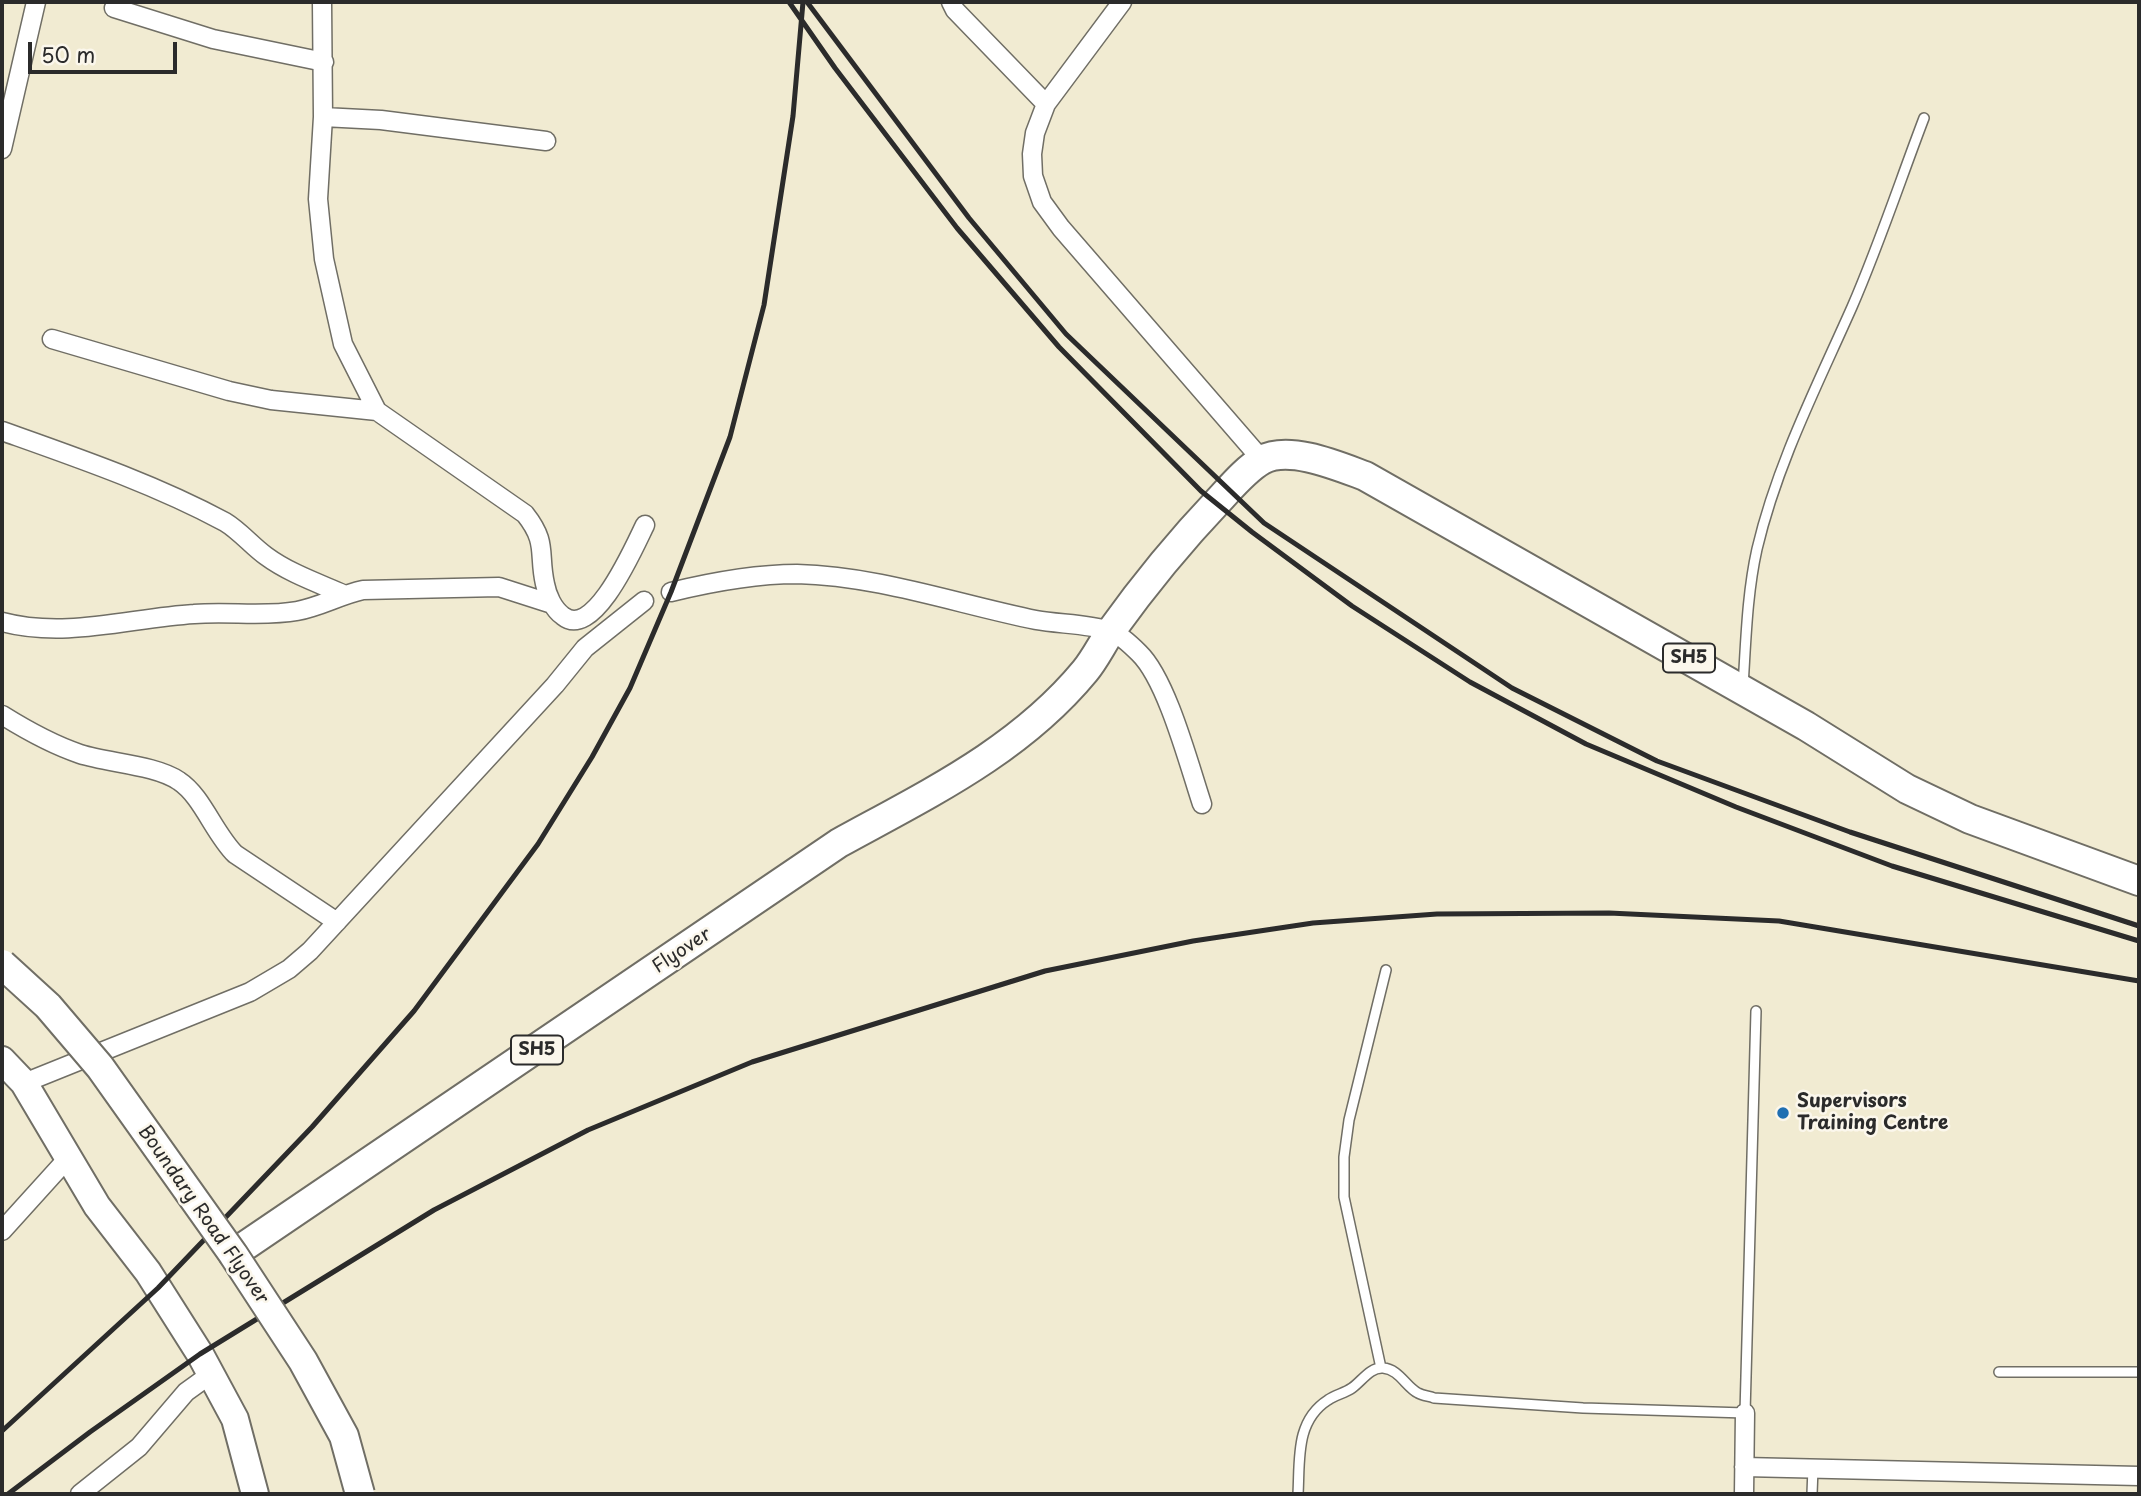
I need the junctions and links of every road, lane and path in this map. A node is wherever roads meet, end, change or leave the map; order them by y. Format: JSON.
{"nodes":[{"id":1,"x":36,"y":2,"type":"edge"},
{"id":2,"x":322,"y":2,"type":"edge"},
{"id":3,"x":951,"y":2,"type":"edge"},
{"id":4,"x":1122,"y":2,"type":"edge"},
{"id":5,"x":114,"y":8,"type":"dead end"},
{"id":6,"x":324,"y":62,"type":"junction"},
{"id":7,"x":1046,"y":104,"type":"junction"},
{"id":8,"x":323,"y":117,"type":"junction"},
{"id":9,"x":1924,"y":118,"type":"dead end"},
{"id":10,"x":546,"y":141,"type":"dead end"},
{"id":11,"x":2,"y":149,"type":"edge"},
{"id":12,"x":52,"y":339,"type":"dead end"},
{"id":13,"x":377,"y":411,"type":"junction"},
{"id":14,"x":2,"y":431,"type":"edge"},
{"id":15,"x":1262,"y":460,"type":"junction"},
{"id":16,"x":645,"y":525,"type":"dead end"},
{"id":17,"x":671,"y":592,"type":"dead end"},
{"id":18,"x":343,"y":594,"type":"junction"},
{"id":19,"x":644,"y":601,"type":"dead end"},
{"id":20,"x":552,"y":604,"type":"junction"},
{"id":21,"x":2,"y":622,"type":"edge"},
{"id":22,"x":1111,"y":631,"type":"junction"},
{"id":23,"x":1742,"y":689,"type":"junction"},
{"id":24,"x":2,"y":715,"type":"edge"},
{"id":25,"x":1202,"y":804,"type":"dead end"},
{"id":26,"x":2139,"y":881,"type":"edge"},
{"id":27,"x":337,"y":922,"type":"junction"},
{"id":28,"x":2,"y":964,"type":"edge"},
{"id":29,"x":1386,"y":970,"type":"dead end"},
{"id":30,"x":1756,"y":1011,"type":"dead end"},
{"id":31,"x":2,"y":1060,"type":"edge"},
{"id":32,"x":23,"y":1083,"type":"junction"},
{"id":33,"x":68,"y":1158,"type":"junction"},
{"id":34,"x":2,"y":1231,"type":"edge"},
{"id":35,"x":233,"y":1254,"type":"junction"},
{"id":36,"x":1381,"y":1367,"type":"junction"},
{"id":37,"x":1999,"y":1372,"type":"dead end"},
{"id":38,"x":2139,"y":1372,"type":"edge"},
{"id":39,"x":211,"y":1374,"type":"junction"},
{"id":40,"x":1745,"y":1413,"type":"junction"},
{"id":41,"x":1744,"y":1467,"type":"junction"},
{"id":42,"x":1813,"y":1468,"type":"junction"},
{"id":43,"x":2139,"y":1476,"type":"edge"},
{"id":44,"x":80,"y":1494,"type":"edge"},
{"id":45,"x":256,"y":1494,"type":"edge"},
{"id":46,"x":360,"y":1494,"type":"edge"},
{"id":47,"x":1298,"y":1494,"type":"edge"},
{"id":48,"x":1744,"y":1494,"type":"edge"},
{"id":49,"x":1812,"y":1494,"type":"edge"}],
"edges":[{"from":1,"to":11,"type":"street"},
{"from":2,"to":6,"type":"street"},
{"from":3,"to":7,"type":"street"},
{"from":4,"to":7,"type":"street"},
{"from":5,"to":6,"type":"street"},
{"from":6,"to":8,"type":"street"},
{"from":7,"to":15,"type":"street"},
{"from":8,"to":10,"type":"street"},
{"from":8,"to":13,"type":"street"},
{"from":9,"to":23,"type":"lane"},
{"from":12,"to":13,"type":"street"},
{"from":13,"to":20,"type":"street"},
{"from":14,"to":18,"type":"street"},
{"from":15,"to":22,"type":"main road","number":"SH5"},
{"from":15,"to":23,"type":"main road","number":"SH5"},
{"from":16,"to":20,"type":"street"},
{"from":17,"to":22,"type":"street"},
{"from":18,"to":20,"type":"street"},
{"from":18,"to":21,"type":"street"},
{"from":19,"to":27,"type":"street"},
{"from":22,"to":25,"type":"street"},
{"from":22,"to":35,"type":"main road","name":"Flyover","number":"SH5"},
{"from":23,"to":26,"type":"main road","number":"SH5"},
{"from":24,"to":27,"type":"street"},
{"from":27,"to":32,"type":"street"},
{"from":28,"to":35,"type":"main road","name":"Boundary Road Flyover","bridge":true},
{"from":29,"to":36,"type":"lane"},
{"from":30,"to":40,"type":"lane"},
{"from":31,"to":32,"type":"street"},
{"from":32,"to":33,"type":"street"},
{"from":33,"to":34,"type":"street"},
{"from":33,"to":39,"type":"street"},
{"from":35,"to":46,"type":"main road","name":"Boundary Road Flyover","bridge":true},
{"from":36,"to":40,"type":"lane"},
{"from":36,"to":47,"type":"lane"},
{"from":37,"to":38,"type":"lane"},
{"from":39,"to":44,"type":"street"},
{"from":39,"to":45,"type":"street"},
{"from":40,"to":41,"type":"street"},
{"from":41,"to":42,"type":"street"},
{"from":41,"to":48,"type":"street"},
{"from":42,"to":43,"type":"street"},
{"from":42,"to":49,"type":"lane"}]}
